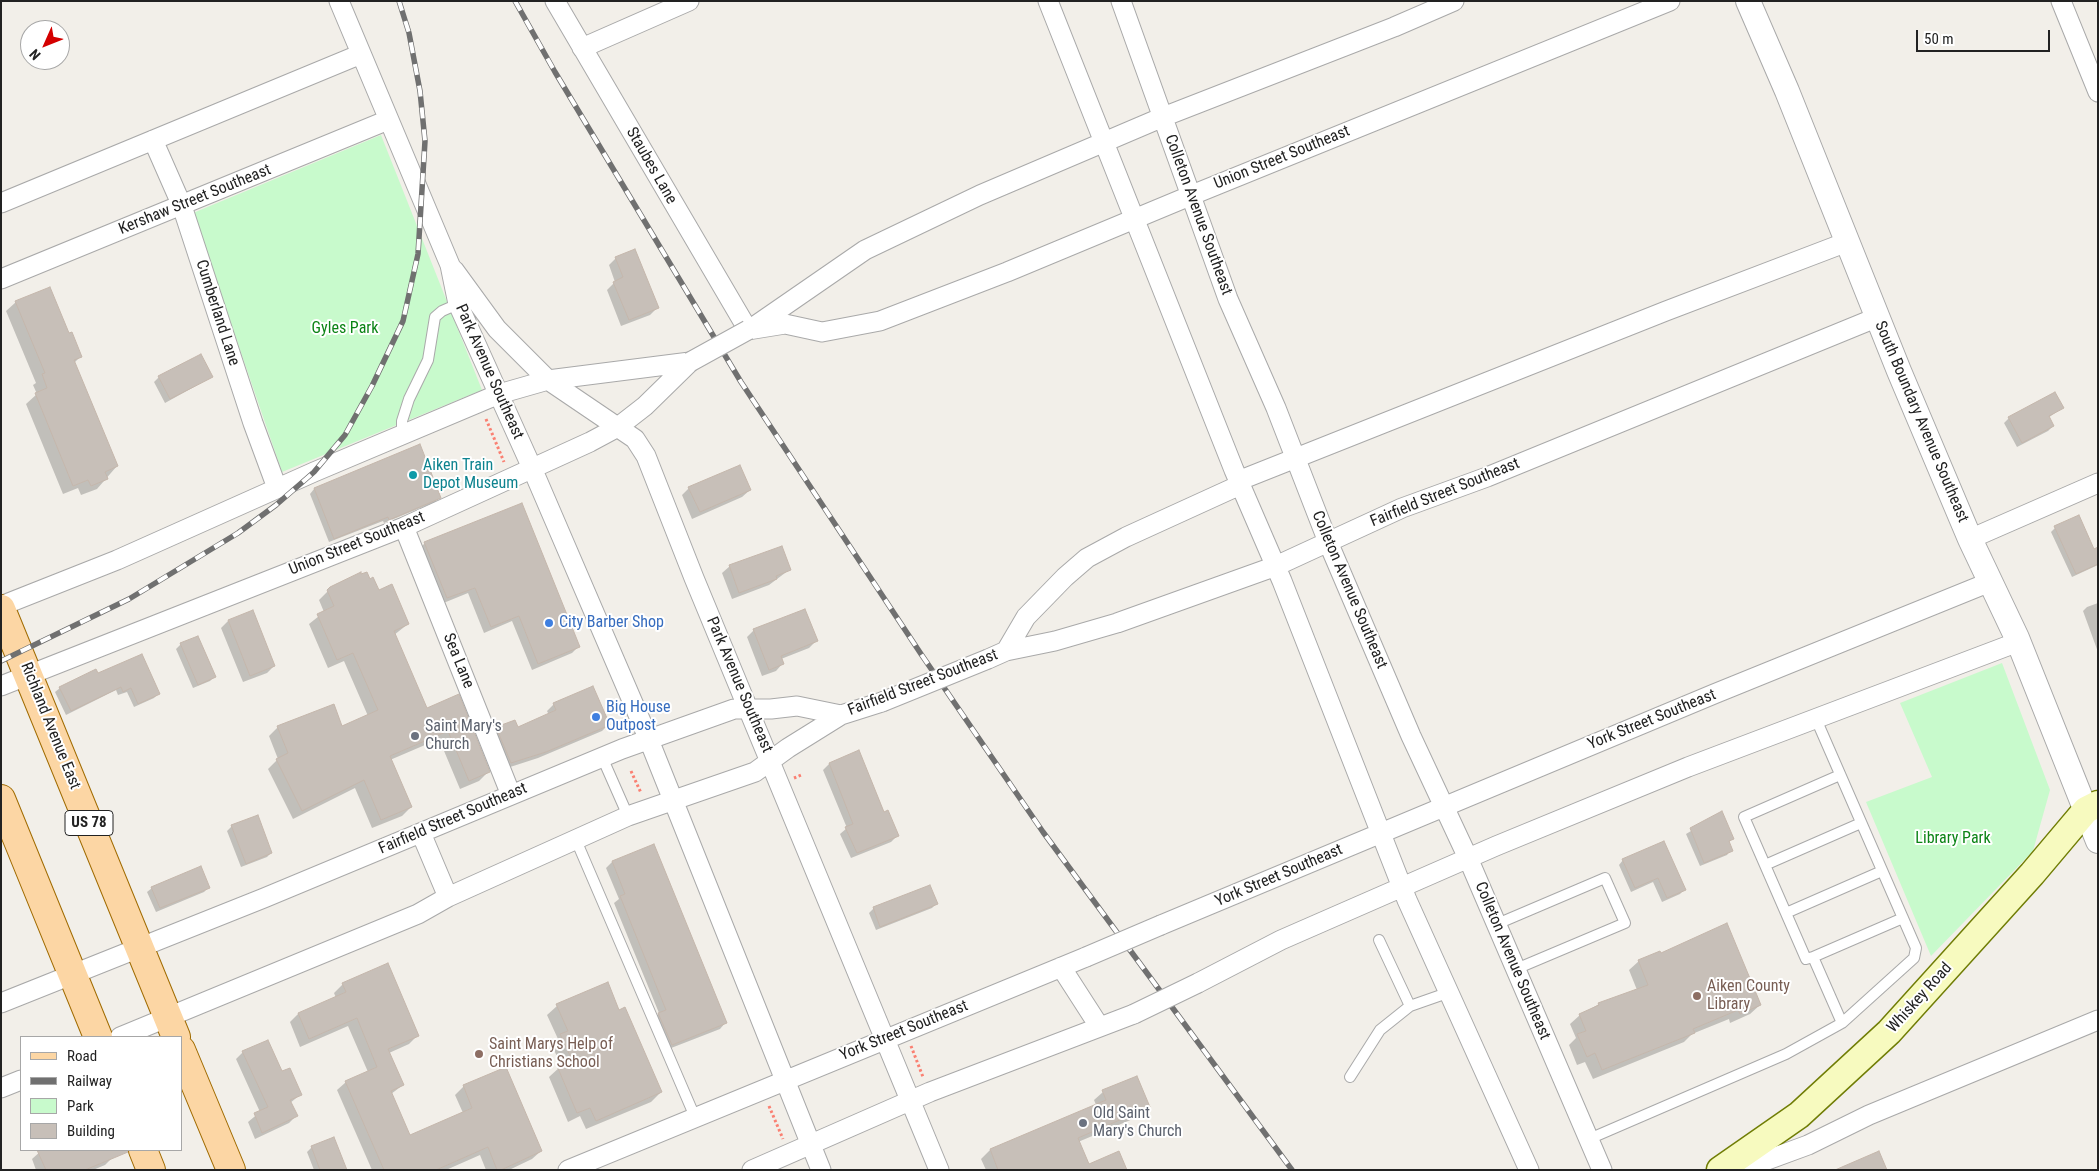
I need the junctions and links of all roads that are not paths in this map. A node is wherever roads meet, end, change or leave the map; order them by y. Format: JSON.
{"nodes":[{"id":1,"x":339,"y":1,"type":"edge"},
{"id":2,"x":555,"y":1,"type":"edge"},
{"id":3,"x":689,"y":1,"type":"edge"},
{"id":4,"x":1048,"y":1,"type":"edge"},
{"id":5,"x":1120,"y":1,"type":"edge"},
{"id":6,"x":1454,"y":1,"type":"edge"},
{"id":7,"x":1670,"y":1,"type":"edge"},
{"id":8,"x":1748,"y":1,"type":"edge"},
{"id":9,"x":2061,"y":1,"type":"edge"},
{"id":10,"x":582,"y":48,"type":"junction"},
{"id":11,"x":361,"y":54,"type":"junction"},
{"id":12,"x":2098,"y":92,"type":"edge"},
{"id":13,"x":1163,"y":118,"type":"junction"},
{"id":14,"x":388,"y":120,"type":"junction"},
{"id":15,"x":153,"y":140,"type":"junction"},
{"id":16,"x":1104,"y":144,"type":"junction"},
{"id":17,"x":1192,"y":195,"type":"junction"},
{"id":18,"x":1,"y":202,"type":"edge"},
{"id":19,"x":182,"y":206,"type":"junction"},
{"id":20,"x":1132,"y":220,"type":"junction"},
{"id":21,"x":1847,"y":242,"type":"junction"},
{"id":22,"x":450,"y":265,"type":"junction"},
{"id":23,"x":1,"y":279,"type":"edge"},
{"id":24,"x":458,"y":304,"type":"junction"},
{"id":25,"x":1878,"y":317,"type":"junction"},
{"id":26,"x":748,"y":330,"type":"junction"},
{"id":27,"x":690,"y":362,"type":"junction"},
{"id":28,"x":548,"y":380,"type":"junction"},
{"id":29,"x":499,"y":394,"type":"junction"},
{"id":30,"x":618,"y":427,"type":"junction"},
{"id":31,"x":402,"y":434,"type":"junction"},
{"id":32,"x":1295,"y":458,"type":"junction"},
{"id":33,"x":532,"y":468,"type":"junction"},
{"id":34,"x":1239,"y":483,"type":"junction"},
{"id":35,"x":2098,"y":483,"type":"edge"},
{"id":36,"x":278,"y":488,"type":"junction"},
{"id":37,"x":404,"y":527,"type":"junction"},
{"id":38,"x":1970,"y":539,"type":"junction"},
{"id":39,"x":1328,"y":542,"type":"junction"},
{"id":40,"x":1276,"y":566,"type":"junction"},
{"id":41,"x":1990,"y":582,"type":"junction"},
{"id":42,"x":1,"y":608,"type":"edge"},
{"id":43,"x":2018,"y":642,"type":"junction"},
{"id":44,"x":1006,"y":651,"type":"junction"},
{"id":45,"x":29,"y":674,"type":"junction"},
{"id":46,"x":1,"y":686,"type":"edge"},
{"id":47,"x":748,"y":708,"type":"junction"},
{"id":48,"x":841,"y":715,"type":"junction"},
{"id":49,"x":1816,"y":719,"type":"junction"},
{"id":50,"x":649,"y":740,"type":"junction"},
{"id":51,"x":602,"y":758,"type":"junction"},
{"id":52,"x":771,"y":761,"type":"junction"},
{"id":53,"x":1840,"y":775,"type":"junction"},
{"id":54,"x":511,"y":795,"type":"junction"},
{"id":55,"x":1,"y":799,"type":"edge"},
{"id":56,"x":673,"y":800,"type":"junction"},
{"id":57,"x":1444,"y":806,"type":"junction"},
{"id":58,"x":2092,"y":807,"type":"edge"},
{"id":59,"x":628,"y":816,"type":"junction"},
{"id":60,"x":1861,"y":823,"type":"junction"},
{"id":61,"x":1380,"y":832,"type":"junction"},
{"id":62,"x":421,"y":833,"type":"junction"},
{"id":63,"x":576,"y":840,"type":"junction"},
{"id":64,"x":2098,"y":841,"type":"edge"},
{"id":65,"x":1468,"y":858,"type":"junction"},
{"id":66,"x":1765,"y":865,"type":"junction"},
{"id":67,"x":1882,"y":871,"type":"junction"},
{"id":68,"x":1403,"y":887,"type":"junction"},
{"id":69,"x":448,"y":897,"type":"junction"},
{"id":70,"x":1786,"y":913,"type":"junction"},
{"id":71,"x":1903,"y":918,"type":"junction"},
{"id":72,"x":1496,"y":924,"type":"junction"},
{"id":73,"x":1379,"y":940,"type":"dead end"},
{"id":74,"x":139,"y":948,"type":"junction"},
{"id":75,"x":1813,"y":957,"type":"junction"},
{"id":76,"x":1062,"y":967,"type":"junction"},
{"id":77,"x":1516,"y":969,"type":"junction"},
{"id":78,"x":73,"y":973,"type":"junction"},
{"id":79,"x":1450,"y":992,"type":"junction"},
{"id":80,"x":1,"y":1003,"type":"edge"},
{"id":81,"x":1410,"y":1006,"type":"junction"},
{"id":82,"x":2098,"y":1020,"type":"edge"},
{"id":83,"x":1842,"y":1023,"type":"junction"},
{"id":84,"x":1099,"y":1026,"type":"junction"},
{"id":85,"x":172,"y":1027,"type":"edge"},
{"id":86,"x":98,"y":1036,"type":"edge"},
{"id":87,"x":125,"y":1036,"type":"edge"},
{"id":88,"x":885,"y":1038,"type":"junction"},
{"id":89,"x":182,"y":1052,"type":"edge"},
{"id":90,"x":1350,"y":1077,"type":"dead end"},
{"id":91,"x":786,"y":1079,"type":"junction"},
{"id":92,"x":20,"y":1080,"type":"edge"},
{"id":93,"x":1,"y":1088,"type":"edge"},
{"id":94,"x":911,"y":1100,"type":"junction"},
{"id":95,"x":695,"y":1117,"type":"junction"},
{"id":96,"x":1590,"y":1139,"type":"junction"},
{"id":97,"x":811,"y":1145,"type":"junction"},
{"id":98,"x":143,"y":1151,"type":"edge"},
{"id":99,"x":151,"y":1170,"type":"edge"},
{"id":100,"x":231,"y":1170,"type":"edge"},
{"id":101,"x":568,"y":1170,"type":"edge"},
{"id":102,"x":752,"y":1170,"type":"edge"},
{"id":103,"x":821,"y":1170,"type":"edge"},
{"id":104,"x":939,"y":1170,"type":"edge"},
{"id":105,"x":1529,"y":1170,"type":"edge"},
{"id":106,"x":1602,"y":1170,"type":"edge"},
{"id":107,"x":1720,"y":1170,"type":"edge"},
{"id":108,"x":1740,"y":1170,"type":"edge"}],
"edges":[{"from":1,"to":11,"type":"street","name":"Park Avenue Southeast"},
{"from":2,"to":10,"type":"street","name":"Staubes Lane"},
{"from":3,"to":10,"type":"street"},
{"from":4,"to":16,"type":"street"},
{"from":5,"to":13,"type":"street","name":"Colleton Avenue Southeast"},
{"from":6,"to":13,"type":"street","name":"Union Street Southeast"},
{"from":7,"to":17,"type":"street","name":"Union Street Southeast"},
{"from":8,"to":21,"type":"street","name":"South Boundary Avenue Southeast"},
{"from":9,"to":12,"type":"street"},
{"from":10,"to":26,"type":"street","name":"Staubes Lane"},
{"from":11,"to":14,"type":"street","name":"Park Avenue Southeast"},
{"from":11,"to":15,"type":"street"},
{"from":13,"to":16,"type":"street","name":"Union Street Southeast"},
{"from":13,"to":17,"type":"street","name":"Colleton Avenue Southeast"},
{"from":14,"to":19,"type":"street","name":"Kershaw Street Southeast"},
{"from":14,"to":22,"type":"street","name":"Park Avenue Southeast"},
{"from":15,"to":18,"type":"street"},
{"from":15,"to":19,"type":"street","name":"Cumberland Lane"},
{"from":16,"to":20,"type":"street"},
{"from":16,"to":26,"type":"street","name":"Union Street Southeast"},
{"from":17,"to":20,"type":"street","name":"Union Street Southeast"},
{"from":17,"to":32,"type":"street","name":"Colleton Avenue Southeast"},
{"from":19,"to":23,"type":"street","name":"Kershaw Street Southeast"},
{"from":19,"to":36,"type":"street","name":"Cumberland Lane"},
{"from":20,"to":26,"type":"street","name":"Union Street Southeast"},
{"from":20,"to":34,"type":"street"},
{"from":21,"to":25,"type":"street","name":"South Boundary Avenue Southeast"},
{"from":21,"to":32,"type":"street","name":"Fairfield Street Southeast"},
{"from":22,"to":24,"type":"street","name":"Park Avenue Southeast"},
{"from":22,"to":28,"type":"street","name":"Park Avenue Southeast"},
{"from":24,"to":29,"type":"street","name":"Park Avenue Southeast"},
{"from":24,"to":31,"type":"lane"},
{"from":25,"to":38,"type":"street","name":"South Boundary Avenue Southeast"},
{"from":25,"to":39,"type":"street","name":"Fairfield Street Southeast"},
{"from":26,"to":27,"type":"street","name":"Union Street Southeast","bridge":true},
{"from":27,"to":28,"type":"street","name":"Union Street Southeast"},
{"from":27,"to":30,"type":"street","name":"Union Street Southeast"},
{"from":28,"to":29,"type":"street","name":"Union Street Southeast"},
{"from":28,"to":30,"type":"street","name":"Park Avenue Southeast"},
{"from":29,"to":31,"type":"street","name":"Union Street Southeast"},
{"from":29,"to":33,"type":"street","name":"Park Avenue Southeast"},
{"from":30,"to":33,"type":"street","name":"Union Street Southeast"},
{"from":30,"to":47,"type":"street","name":"Park Avenue Southeast"},
{"from":31,"to":36,"type":"street","name":"Union Street Southeast"},
{"from":32,"to":34,"type":"street","name":"Fairfield Street Southeast"},
{"from":32,"to":39,"type":"street","name":"Colleton Avenue Southeast"},
{"from":33,"to":37,"type":"street","name":"Union Street Southeast"},
{"from":33,"to":50,"type":"street","name":"Park Avenue Southeast"},
{"from":34,"to":40,"type":"street"},
{"from":34,"to":44,"type":"street","name":"Fairfield Street Southeast"},
{"from":35,"to":38,"type":"street"},
{"from":36,"to":42,"type":"street","name":"Union Street Southeast"},
{"from":37,"to":45,"type":"street","name":"Union Street Southeast"},
{"from":37,"to":54,"type":"street","name":"Sea Lane"},
{"from":38,"to":41,"type":"street","name":"South Boundary Avenue Southeast"},
{"from":39,"to":40,"type":"street","name":"Fairfield Street Southeast"},
{"from":39,"to":57,"type":"street","name":"Colleton Avenue Southeast"},
{"from":40,"to":44,"type":"street","name":"Fairfield Street Southeast"},
{"from":40,"to":61,"type":"street"},
{"from":41,"to":43,"type":"street","name":"South Boundary Avenue Southeast"},
{"from":41,"to":57,"type":"street","name":"York Street Southeast"},
{"from":42,"to":45,"type":"main road","name":"Richland Avenue East","number":"US 78"},
{"from":43,"to":49,"type":"street"},
{"from":43,"to":58,"type":"street","name":"South Boundary Avenue Southeast"},
{"from":44,"to":48,"type":"street","name":"Fairfield Street Southeast","bridge":true},
{"from":45,"to":46,"type":"street","name":"Union Street Southeast"},
{"from":45,"to":74,"type":"main road","name":"Richland Avenue East","number":"US 78"},
{"from":47,"to":48,"type":"street","name":"Fairfield Street Southeast"},
{"from":47,"to":50,"type":"street","name":"Fairfield Street Southeast"},
{"from":47,"to":52,"type":"street","name":"Park Avenue Southeast"},
{"from":48,"to":52,"type":"street","name":"Fairfield Street Southeast"},
{"from":49,"to":53,"type":"lane"},
{"from":49,"to":65,"type":"street"},
{"from":50,"to":51,"type":"street","name":"Fairfield Street Southeast"},
{"from":50,"to":56,"type":"street","name":"Park Avenue Southeast"},
{"from":51,"to":54,"type":"street","name":"Fairfield Street Southeast"},
{"from":51,"to":59,"type":"lane"},
{"from":52,"to":56,"type":"street","name":"Fairfield Street Southeast"},
{"from":52,"to":88,"type":"street","name":"Park Avenue Southeast"},
{"from":53,"to":60,"type":"lane"},
{"from":53,"to":66,"type":"lane"},
{"from":54,"to":62,"type":"street","name":"Fairfield Street Southeast"},
{"from":55,"to":78,"type":"main road"},
{"from":56,"to":59,"type":"street","name":"Fairfield Street Southeast"},
{"from":56,"to":91,"type":"street","name":"Park Avenue Southeast"},
{"from":57,"to":61,"type":"street","name":"York Street Southeast"},
{"from":57,"to":65,"type":"street","name":"Colleton Avenue Southeast"},
{"from":58,"to":64,"type":"street","name":"South Boundary Avenue Southeast"},
{"from":58,"to":107,"type":"main road","name":"Whiskey Road"},
{"from":59,"to":63,"type":"street","name":"Fairfield Street Southeast"},
{"from":60,"to":66,"type":"lane"},
{"from":60,"to":67,"type":"lane"},
{"from":61,"to":68,"type":"street"},
{"from":61,"to":76,"type":"street","name":"York Street Southeast","bridge":true},
{"from":62,"to":69,"type":"street"},
{"from":62,"to":74,"type":"street","name":"Fairfield Street Southeast"},
{"from":63,"to":69,"type":"street","name":"Fairfield Street Southeast"},
{"from":63,"to":95,"type":"lane"},
{"from":65,"to":68,"type":"street"},
{"from":65,"to":72,"type":"street","name":"Colleton Avenue Southeast"},
{"from":66,"to":70,"type":"lane"},
{"from":67,"to":70,"type":"lane"},
{"from":67,"to":71,"type":"lane"},
{"from":68,"to":79,"type":"street"},
{"from":68,"to":84,"type":"street","bridge":true},
{"from":69,"to":85,"type":"street","name":"Fairfield Street Southeast"},
{"from":70,"to":75,"type":"lane"},
{"from":71,"to":75,"type":"lane"},
{"from":71,"to":83,"type":"lane"},
{"from":72,"to":77,"type":"street","name":"Colleton Avenue Southeast"},
{"from":72,"to":77,"type":"lane"},
{"from":73,"to":81,"type":"lane"},
{"from":74,"to":78,"type":"street","name":"Fairfield Street Southeast"},
{"from":74,"to":85,"type":"main road","name":"Richland Avenue East","number":"US 78"},
{"from":75,"to":83,"type":"lane"},
{"from":76,"to":84,"type":"street"},
{"from":76,"to":88,"type":"street","name":"York Street Southeast"},
{"from":77,"to":96,"type":"street","name":"Colleton Avenue Southeast"},
{"from":78,"to":80,"type":"street","name":"Fairfield Street Southeast"},
{"from":78,"to":86,"type":"main road"},
{"from":79,"to":81,"type":"lane"},
{"from":79,"to":105,"type":"street"},
{"from":81,"to":90,"type":"lane"},
{"from":82,"to":108,"type":"street"},
{"from":83,"to":96,"type":"lane"},
{"from":84,"to":94,"type":"street"},
{"from":85,"to":87,"type":"street","name":"Fairfield Street Southeast"},
{"from":88,"to":91,"type":"street","name":"York Street Southeast"},
{"from":88,"to":94,"type":"street","name":"Park Avenue Southeast"},
{"from":89,"to":100,"type":"main road"},
{"from":91,"to":95,"type":"street","name":"York Street Southeast"},
{"from":91,"to":97,"type":"street","name":"Park Avenue Southeast"},
{"from":92,"to":93,"type":"street"},
{"from":94,"to":97,"type":"street"},
{"from":94,"to":104,"type":"street","name":"Park Avenue Southeast"},
{"from":95,"to":101,"type":"street","name":"York Street Southeast"},
{"from":96,"to":106,"type":"street","name":"Colleton Avenue Southeast"},
{"from":97,"to":102,"type":"street"},
{"from":97,"to":103,"type":"street","name":"Park Avenue Southeast"},
{"from":98,"to":99,"type":"main road"}]}
